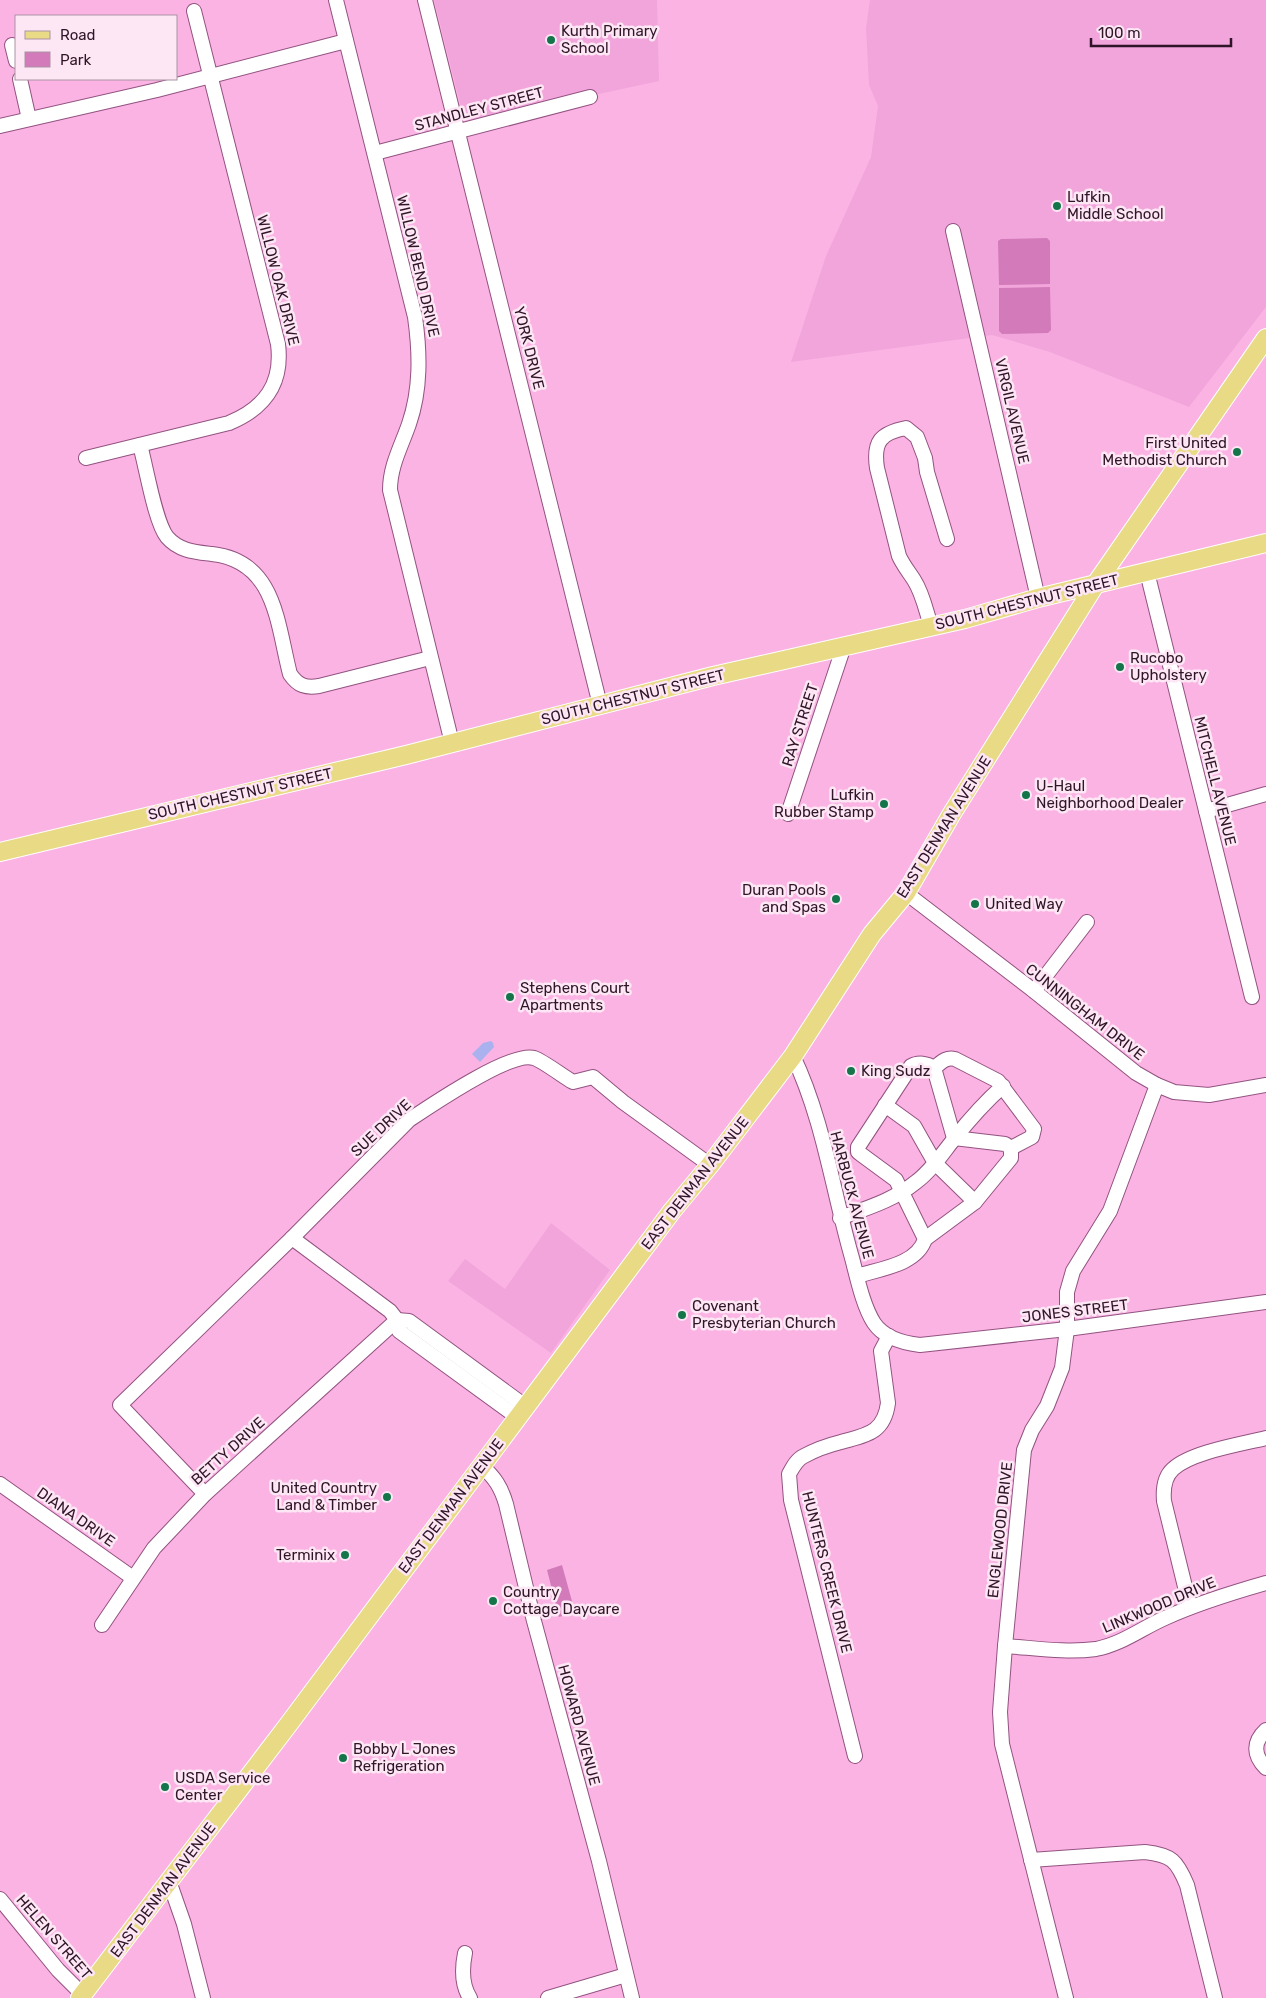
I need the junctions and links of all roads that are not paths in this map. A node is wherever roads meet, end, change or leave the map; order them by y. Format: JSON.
{"nodes":[{"id":1,"x":336,"y":0,"type":"edge"},
{"id":2,"x":425,"y":0,"type":"edge"},
{"id":3,"x":194,"y":11,"type":"dead end"},
{"id":4,"x":346,"y":41,"type":"junction"},
{"id":5,"x":12,"y":45,"type":"dead end"},
{"id":6,"x":15,"y":57,"type":"edge"},
{"id":7,"x":210,"y":76,"type":"junction"},
{"id":8,"x":20,"y":80,"type":"edge"},
{"id":9,"x":590,"y":97,"type":"dead end"},
{"id":10,"x":29,"y":119,"type":"junction"},
{"id":11,"x":0,"y":126,"type":"edge"},
{"id":12,"x":458,"y":132,"type":"junction"},
{"id":13,"x":375,"y":153,"type":"junction"},
{"id":14,"x":953,"y":231,"type":"dead end"},
{"id":15,"x":1266,"y":338,"type":"edge"},
{"id":16,"x":140,"y":445,"type":"junction"},
{"id":17,"x":86,"y":458,"type":"dead end"},
{"id":18,"x":947,"y":539,"type":"dead end"},
{"id":19,"x":1266,"y":543,"type":"edge"},
{"id":20,"x":1147,"y":572,"type":"junction"},
{"id":21,"x":1095,"y":584,"type":"junction"},
{"id":22,"x":1038,"y":598,"type":"junction"},
{"id":23,"x":931,"y":626,"type":"junction"},
{"id":24,"x":844,"y":646,"type":"junction"},
{"id":25,"x":430,"y":658,"type":"junction"},
{"id":26,"x":600,"y":705,"type":"junction"},
{"id":27,"x":452,"y":743,"type":"junction"},
{"id":28,"x":1266,"y":794,"type":"edge"},
{"id":29,"x":1206,"y":811,"type":"junction"},
{"id":30,"x":788,"y":814,"type":"dead end"},
{"id":31,"x":0,"y":852,"type":"edge"},
{"id":32,"x":906,"y":893,"type":"junction"},
{"id":33,"x":1087,"y":922,"type":"dead end"},
{"id":34,"x":1034,"y":991,"type":"junction"},
{"id":35,"x":1252,"y":997,"type":"dead end"},
{"id":36,"x":793,"y":1056,"type":"junction"},
{"id":37,"x":934,"y":1068,"type":"junction"},
{"id":38,"x":1157,"y":1085,"type":"junction"},
{"id":39,"x":1003,"y":1086,"type":"junction"},
{"id":40,"x":1266,"y":1086,"type":"edge"},
{"id":41,"x":885,"y":1105,"type":"junction"},
{"id":42,"x":954,"y":1138,"type":"junction"},
{"id":43,"x":1011,"y":1148,"type":"junction"},
{"id":44,"x":935,"y":1164,"type":"junction"},
{"id":45,"x":710,"y":1165,"type":"junction"},
{"id":46,"x":902,"y":1192,"type":"junction"},
{"id":47,"x":975,"y":1202,"type":"junction"},
{"id":48,"x":840,"y":1218,"type":"junction"},
{"id":49,"x":292,"y":1238,"type":"junction"},
{"id":50,"x":925,"y":1239,"type":"junction"},
{"id":51,"x":857,"y":1276,"type":"junction"},
{"id":52,"x":1266,"y":1302,"type":"edge"},
{"id":53,"x":397,"y":1320,"type":"junction"},
{"id":54,"x":1066,"y":1329,"type":"junction"},
{"id":55,"x":889,"y":1336,"type":"junction"},
{"id":56,"x":521,"y":1412,"type":"junction"},
{"id":57,"x":1266,"y":1438,"type":"edge"},
{"id":58,"x":482,"y":1466,"type":"junction"},
{"id":59,"x":0,"y":1484,"type":"edge"},
{"id":60,"x":205,"y":1494,"type":"junction"},
{"id":61,"x":133,"y":1578,"type":"junction"},
{"id":62,"x":1266,"y":1584,"type":"edge"},
{"id":63,"x":1190,"y":1607,"type":"junction"},
{"id":64,"x":102,"y":1625,"type":"dead end"},
{"id":65,"x":1005,"y":1646,"type":"junction"},
{"id":66,"x":1266,"y":1730,"type":"edge"},
{"id":67,"x":855,"y":1756,"type":"dead end"},
{"id":68,"x":1266,"y":1768,"type":"edge"},
{"id":69,"x":1031,"y":1860,"type":"junction"},
{"id":70,"x":169,"y":1881,"type":"junction"},
{"id":71,"x":0,"y":1899,"type":"edge"},
{"id":72,"x":465,"y":1953,"type":"dead end"},
{"id":73,"x":626,"y":1976,"type":"junction"},
{"id":74,"x":82,"y":1996,"type":"edge"},
{"id":75,"x":203,"y":1998,"type":"edge"},
{"id":76,"x":470,"y":1998,"type":"edge"},
{"id":77,"x":548,"y":1998,"type":"edge"},
{"id":78,"x":632,"y":1998,"type":"edge"},
{"id":79,"x":1066,"y":1998,"type":"edge"},
{"id":80,"x":1215,"y":1998,"type":"edge"}],
"edges":[{"from":1,"to":4,"type":"street","name":"WILLOW BEND DRIVE"},
{"from":2,"to":12,"type":"street","name":"YORK DRIVE"},
{"from":3,"to":7,"type":"street","name":"WILLOW OAK DRIVE"},
{"from":4,"to":7,"type":"street"},
{"from":4,"to":13,"type":"street","name":"WILLOW BEND DRIVE"},
{"from":5,"to":6,"type":"street"},
{"from":7,"to":10,"type":"street"},
{"from":7,"to":16,"type":"street","name":"WILLOW OAK DRIVE"},
{"from":8,"to":10,"type":"street"},
{"from":9,"to":12,"type":"street","name":"STANDLEY STREET"},
{"from":10,"to":11,"type":"street"},
{"from":12,"to":13,"type":"street","name":"STANDLEY STREET"},
{"from":12,"to":26,"type":"street","name":"YORK DRIVE"},
{"from":13,"to":25,"type":"street","name":"WILLOW BEND DRIVE"},
{"from":14,"to":22,"type":"street","name":"VIRGIL AVENUE"},
{"from":15,"to":21,"type":"main road","name":"EAST DENMAN AVENUE"},
{"from":16,"to":17,"type":"street","name":"WILLOW OAK DRIVE"},
{"from":16,"to":25,"type":"street"},
{"from":18,"to":23,"type":"street"},
{"from":19,"to":20,"type":"main road","name":"SOUTH CHESTNUT STREET"},
{"from":20,"to":21,"type":"main road","name":"SOUTH CHESTNUT STREET"},
{"from":20,"to":29,"type":"street","name":"MITCHELL AVENUE"},
{"from":21,"to":22,"type":"main road","name":"SOUTH CHESTNUT STREET"},
{"from":21,"to":32,"type":"main road","name":"EAST DENMAN AVENUE"},
{"from":22,"to":23,"type":"main road","name":"SOUTH CHESTNUT STREET"},
{"from":23,"to":24,"type":"main road","name":"SOUTH CHESTNUT STREET"},
{"from":24,"to":26,"type":"main road","name":"SOUTH CHESTNUT STREET"},
{"from":24,"to":30,"type":"street","name":"RAY STREET"},
{"from":25,"to":27,"type":"street","name":"WILLOW BEND DRIVE"},
{"from":26,"to":27,"type":"main road","name":"SOUTH CHESTNUT STREET"},
{"from":27,"to":31,"type":"main road","name":"SOUTH CHESTNUT STREET"},
{"from":28,"to":29,"type":"street"},
{"from":29,"to":35,"type":"street","name":"MITCHELL AVENUE"},
{"from":32,"to":34,"type":"street","name":"CUNNINGHAM DRIVE"},
{"from":32,"to":36,"type":"main road","name":"EAST DENMAN AVENUE"},
{"from":33,"to":34,"type":"street"},
{"from":34,"to":38,"type":"street","name":"CUNNINGHAM DRIVE"},
{"from":36,"to":45,"type":"main road","name":"EAST DENMAN AVENUE"},
{"from":36,"to":48,"type":"street","name":"HARBUCK AVENUE"},
{"from":37,"to":39,"type":"street"},
{"from":37,"to":41,"type":"street"},
{"from":37,"to":42,"type":"street"},
{"from":38,"to":40,"type":"street","name":"CUNNINGHAM DRIVE"},
{"from":38,"to":54,"type":"street","name":"ENGLEWOOD DRIVE"},
{"from":39,"to":42,"type":"street"},
{"from":39,"to":43,"type":"street"},
{"from":41,"to":44,"type":"street"},
{"from":41,"to":46,"type":"street"},
{"from":42,"to":43,"type":"street"},
{"from":42,"to":44,"type":"street"},
{"from":43,"to":47,"type":"street"},
{"from":44,"to":46,"type":"street"},
{"from":44,"to":47,"type":"street"},
{"from":45,"to":49,"type":"street","name":"SUE DRIVE"},
{"from":45,"to":56,"type":"main road","name":"EAST DENMAN AVENUE"},
{"from":46,"to":48,"type":"street"},
{"from":46,"to":50,"type":"street"},
{"from":47,"to":50,"type":"street"},
{"from":48,"to":51,"type":"street","name":"HARBUCK AVENUE"},
{"from":49,"to":53,"type":"street"},
{"from":49,"to":60,"type":"street","name":"SUE DRIVE"},
{"from":50,"to":51,"type":"street"},
{"from":51,"to":55,"type":"street","name":"HARBUCK AVENUE"},
{"from":52,"to":54,"type":"street","name":"JONES STREET"},
{"from":53,"to":56,"type":"street"},
{"from":53,"to":60,"type":"street","name":"BETTY DRIVE"},
{"from":54,"to":55,"type":"street","name":"JONES STREET"},
{"from":54,"to":65,"type":"street","name":"ENGLEWOOD DRIVE"},
{"from":55,"to":67,"type":"street","name":"HUNTERS CREEK DRIVE"},
{"from":56,"to":58,"type":"main road","name":"EAST DENMAN AVENUE"},
{"from":57,"to":63,"type":"street"},
{"from":58,"to":70,"type":"main road","name":"EAST DENMAN AVENUE"},
{"from":58,"to":73,"type":"street","name":"HOWARD AVENUE"},
{"from":59,"to":61,"type":"street","name":"DIANA DRIVE"},
{"from":60,"to":61,"type":"street","name":"BETTY DRIVE"},
{"from":61,"to":64,"type":"street","name":"BETTY DRIVE"},
{"from":62,"to":63,"type":"street","name":"LINKWOOD DRIVE"},
{"from":63,"to":65,"type":"street","name":"LINKWOOD DRIVE"},
{"from":65,"to":69,"type":"street","name":"ENGLEWOOD DRIVE"},
{"from":66,"to":68,"type":"street"},
{"from":69,"to":79,"type":"street","name":"ENGLEWOOD DRIVE"},
{"from":69,"to":80,"type":"street"},
{"from":70,"to":74,"type":"main road","name":"EAST DENMAN AVENUE"},
{"from":70,"to":75,"type":"street"},
{"from":71,"to":74,"type":"street","name":"HELEN STREET"},
{"from":72,"to":76,"type":"street"},
{"from":73,"to":77,"type":"street"},
{"from":73,"to":78,"type":"street","name":"HOWARD AVENUE"}]}
